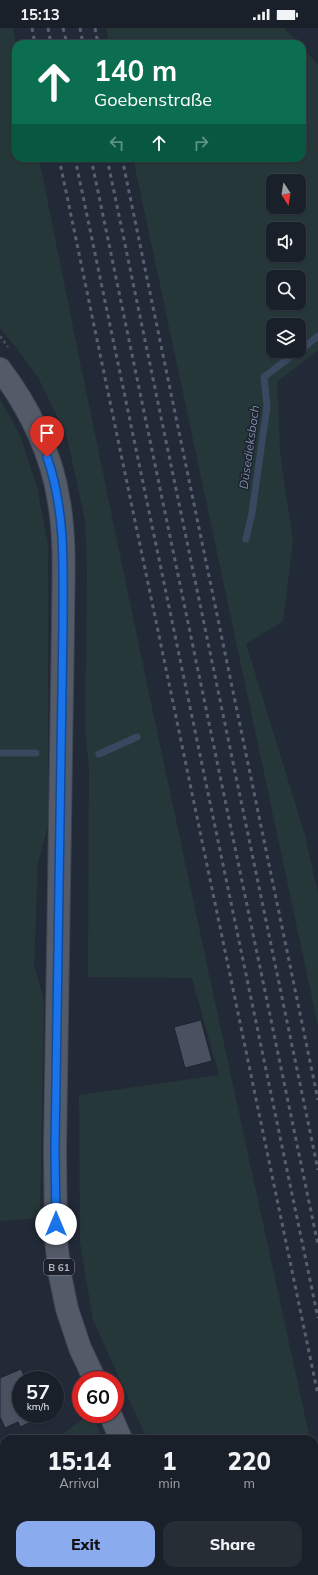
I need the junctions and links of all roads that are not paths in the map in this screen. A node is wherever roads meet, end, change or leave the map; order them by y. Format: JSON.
{"nodes":[{"id":1,"x":0,"y":369,"type":"edge"},
{"id":2,"x":90,"y":1371,"type":"edge"},
{"id":3,"x":114,"y":1423,"type":"edge"},
{"id":4,"x":119,"y":1435,"type":"edge"}],
"edges":[{"from":1,"to":2,"type":"main road","number":"B 61"},
{"from":3,"to":4,"type":"main road"}]}
